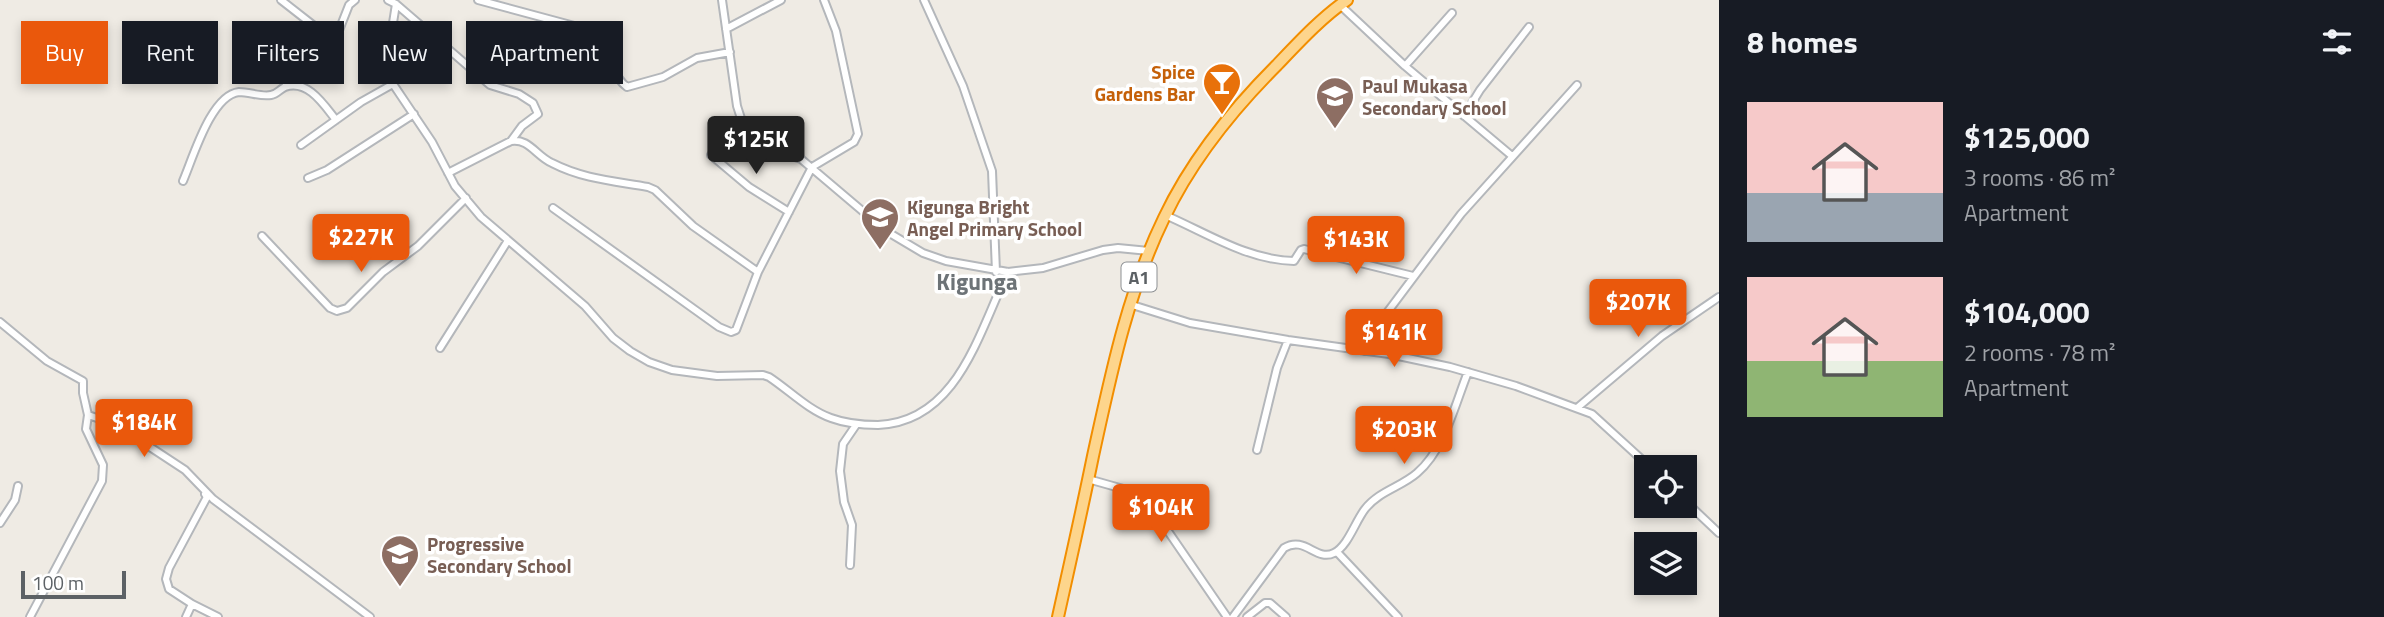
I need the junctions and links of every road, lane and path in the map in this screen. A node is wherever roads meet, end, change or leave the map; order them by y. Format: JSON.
{"nodes":[{"id":1,"x":281,"y":0,"type":"edge"},
{"id":2,"x":355,"y":0,"type":"edge"},
{"id":3,"x":388,"y":0,"type":"edge"},
{"id":4,"x":478,"y":0,"type":"edge"},
{"id":5,"x":722,"y":0,"type":"edge"},
{"id":6,"x":781,"y":0,"type":"edge"},
{"id":7,"x":824,"y":0,"type":"edge"},
{"id":8,"x":924,"y":0,"type":"edge"},
{"id":9,"x":1343,"y":3,"type":"edge"},
{"id":10,"x":396,"y":4,"type":"junction"},
{"id":11,"x":1452,"y":13,"type":"dead end"},
{"id":12,"x":343,"y":21,"type":"edge"},
{"id":13,"x":394,"y":21,"type":"edge"},
{"id":14,"x":1529,"y":27,"type":"dead end"},
{"id":15,"x":726,"y":29,"type":"junction"},
{"id":16,"x":730,"y":52,"type":"junction"},
{"id":17,"x":1405,"y":66,"type":"junction"},
{"id":18,"x":393,"y":84,"type":"joint"},
{"id":19,"x":1577,"y":85,"type":"dead end"},
{"id":20,"x":286,"y":86,"type":"junction"},
{"id":21,"x":414,"y":114,"type":"junction"},
{"id":22,"x":1464,"y":116,"type":"junction"},
{"id":23,"x":336,"y":120,"type":"junction"},
{"id":24,"x":511,"y":141,"type":"junction"},
{"id":25,"x":301,"y":145,"type":"dead end"},
{"id":26,"x":711,"y":155,"type":"dead end"},
{"id":27,"x":1512,"y":156,"type":"junction"},
{"id":28,"x":812,"y":167,"type":"junction"},
{"id":29,"x":448,"y":173,"type":"junction"},
{"id":30,"x":309,"y":178,"type":"dead end"},
{"id":31,"x":183,"y":181,"type":"dead end"},
{"id":32,"x":466,"y":198,"type":"junction"},
{"id":33,"x":553,"y":208,"type":"dead end"},
{"id":34,"x":789,"y":212,"type":"junction"},
{"id":35,"x":1165,"y":215,"type":"junction"},
{"id":36,"x":262,"y":236,"type":"dead end"},
{"id":37,"x":507,"y":242,"type":"junction"},
{"id":38,"x":1149,"y":251,"type":"junction"},
{"id":39,"x":758,"y":272,"type":"junction"},
{"id":40,"x":996,"y":272,"type":"junction"},
{"id":41,"x":1008,"y":272,"type":"junction"},
{"id":42,"x":1413,"y":276,"type":"junction"},
{"id":43,"x":1719,"y":297,"type":"edge"},
{"id":44,"x":1129,"y":304,"type":"junction"},
{"id":45,"x":0,"y":322,"type":"edge"},
{"id":46,"x":1288,"y":340,"type":"junction"},
{"id":47,"x":440,"y":348,"type":"dead end"},
{"id":48,"x":1364,"y":351,"type":"junction"},
{"id":49,"x":1468,"y":372,"type":"junction"},
{"id":50,"x":1577,"y":408,"type":"junction"},
{"id":51,"x":88,"y":415,"type":"junction"},
{"id":52,"x":856,"y":425,"type":"junction"},
{"id":53,"x":1257,"y":450,"type":"dead end"},
{"id":54,"x":1638,"y":455,"type":"edge"},
{"id":55,"x":1088,"y":479,"type":"junction"},
{"id":56,"x":18,"y":486,"type":"dead end"},
{"id":57,"x":204,"y":492,"type":"junction"},
{"id":58,"x":1697,"y":512,"type":"edge"},
{"id":59,"x":0,"y":523,"type":"edge"},
{"id":60,"x":1719,"y":533,"type":"edge"},
{"id":61,"x":1337,"y":552,"type":"junction"},
{"id":62,"x":850,"y":565,"type":"dead end"},
{"id":63,"x":191,"y":604,"type":"junction"},
{"id":64,"x":30,"y":617,"type":"edge"},
{"id":65,"x":186,"y":617,"type":"edge"},
{"id":66,"x":218,"y":617,"type":"edge"},
{"id":67,"x":370,"y":617,"type":"edge"},
{"id":68,"x":1058,"y":617,"type":"edge"},
{"id":69,"x":1227,"y":617,"type":"edge"},
{"id":70,"x":1233,"y":617,"type":"edge"},
{"id":71,"x":1247,"y":617,"type":"edge"},
{"id":72,"x":1286,"y":617,"type":"edge"},
{"id":73,"x":1398,"y":617,"type":"edge"}],
"edges":[{"from":1,"to":20,"type":"street"},
{"from":2,"to":12,"type":"street"},
{"from":3,"to":10,"type":"street"},
{"from":4,"to":16,"type":"street"},
{"from":5,"to":15,"type":"street"},
{"from":6,"to":15,"type":"street"},
{"from":7,"to":28,"type":"street"},
{"from":8,"to":40,"type":"street"},
{"from":9,"to":17,"type":"street"},
{"from":9,"to":35,"type":"highway","number":"A1"},
{"from":10,"to":13,"type":"street"},
{"from":10,"to":24,"type":"street"},
{"from":11,"to":17,"type":"street"},
{"from":14,"to":22,"type":"street"},
{"from":15,"to":16,"type":"street"},
{"from":16,"to":28,"type":"street"},
{"from":17,"to":22,"type":"street"},
{"from":18,"to":21,"type":"street"},
{"from":18,"to":23,"type":"street"},
{"from":19,"to":27,"type":"street"},
{"from":20,"to":23,"type":"street"},
{"from":20,"to":31,"type":"street"},
{"from":21,"to":29,"type":"street"},
{"from":21,"to":30,"type":"street"},
{"from":22,"to":27,"type":"street"},
{"from":23,"to":25,"type":"street"},
{"from":24,"to":29,"type":"street"},
{"from":24,"to":39,"type":"street"},
{"from":26,"to":34,"type":"street"},
{"from":27,"to":42,"type":"street"},
{"from":28,"to":34,"type":"street"},
{"from":28,"to":40,"type":"street"},
{"from":29,"to":32,"type":"street"},
{"from":32,"to":36,"type":"street"},
{"from":32,"to":37,"type":"street"},
{"from":33,"to":39,"type":"street"},
{"from":34,"to":39,"type":"street"},
{"from":35,"to":38,"type":"highway","number":"A1"},
{"from":35,"to":42,"type":"street"},
{"from":37,"to":47,"type":"street"},
{"from":37,"to":52,"type":"street"},
{"from":38,"to":41,"type":"street"},
{"from":38,"to":44,"type":"highway","number":"A1"},
{"from":40,"to":41,"type":"street"},
{"from":41,"to":52,"type":"street"},
{"from":42,"to":48,"type":"street"},
{"from":43,"to":50,"type":"street"},
{"from":44,"to":46,"type":"street"},
{"from":44,"to":55,"type":"highway","number":"A1"},
{"from":45,"to":51,"type":"street"},
{"from":46,"to":48,"type":"street"},
{"from":46,"to":53,"type":"street"},
{"from":48,"to":49,"type":"street"},
{"from":49,"to":50,"type":"street"},
{"from":49,"to":61,"type":"street"},
{"from":50,"to":54,"type":"street"},
{"from":51,"to":57,"type":"street"},
{"from":51,"to":64,"type":"street"},
{"from":52,"to":62,"type":"street"},
{"from":55,"to":68,"type":"highway","number":"A1"},
{"from":55,"to":69,"type":"street"},
{"from":56,"to":59,"type":"street"},
{"from":57,"to":63,"type":"street"},
{"from":57,"to":67,"type":"street"},
{"from":58,"to":60,"type":"street"},
{"from":61,"to":70,"type":"street"},
{"from":61,"to":73,"type":"street"},
{"from":63,"to":65,"type":"street"},
{"from":63,"to":66,"type":"street"},
{"from":71,"to":72,"type":"street"}]}
